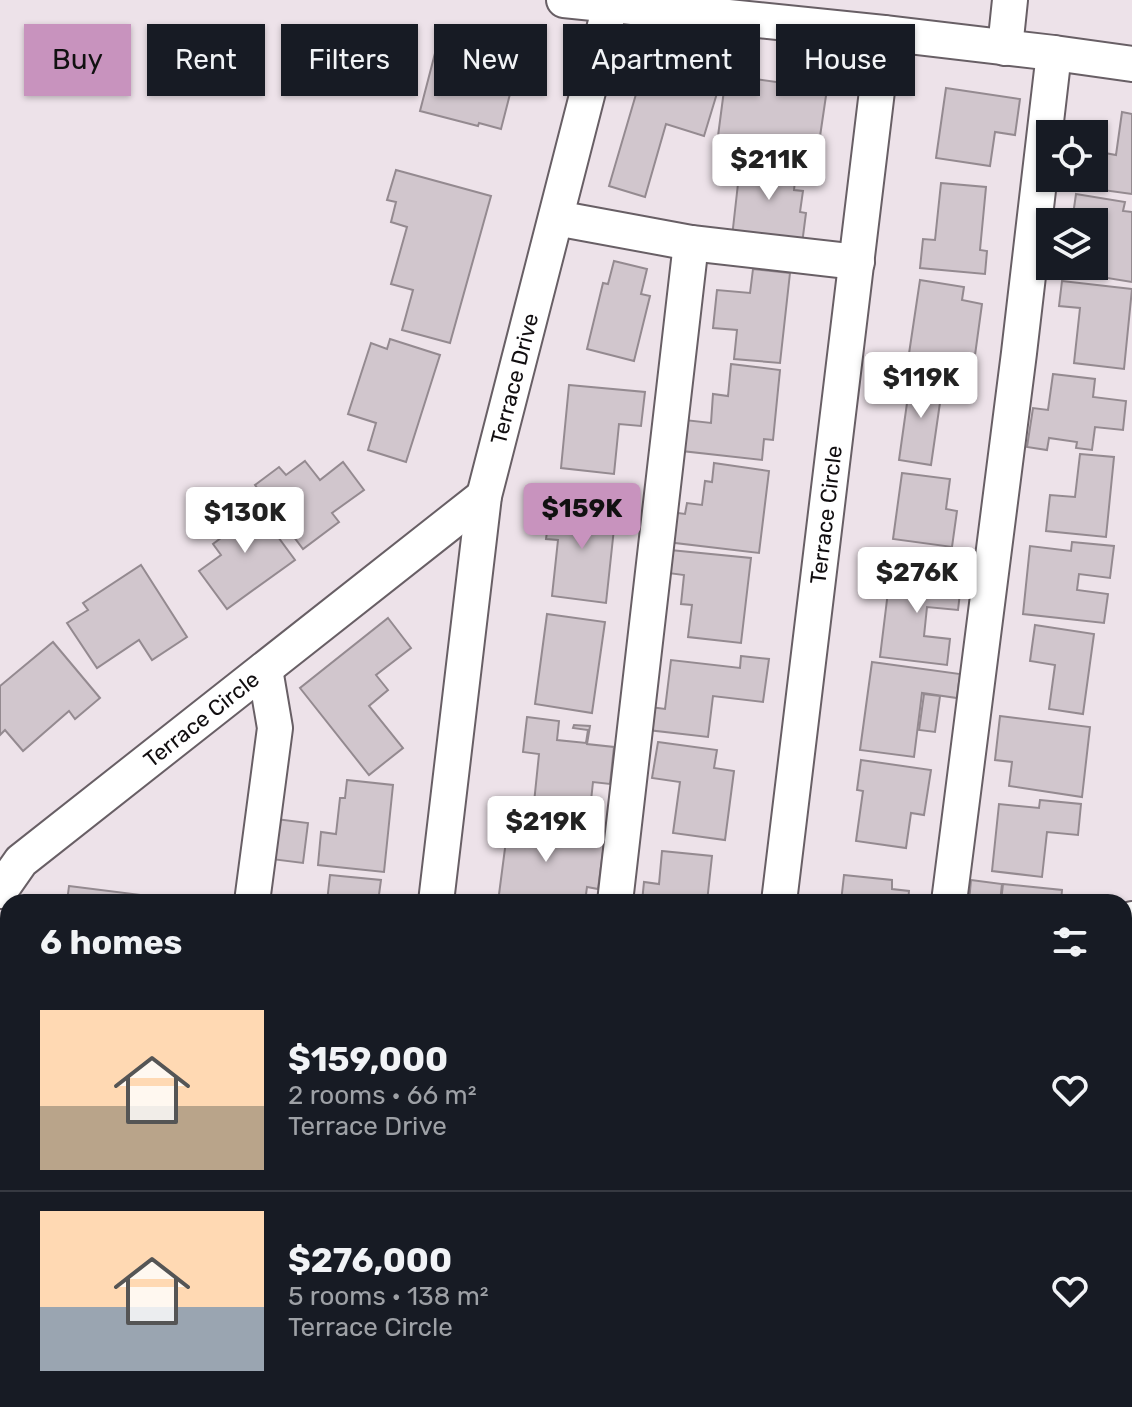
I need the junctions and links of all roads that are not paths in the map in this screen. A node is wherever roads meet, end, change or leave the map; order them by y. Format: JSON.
{"nodes":[{"id":1,"x":564,"y":0,"type":"edge"},
{"id":2,"x":570,"y":0,"type":"edge"},
{"id":3,"x":1010,"y":0,"type":"edge"},
{"id":4,"x":610,"y":6,"type":"junction"},
{"id":5,"x":793,"y":24,"type":"edge"},
{"id":6,"x":915,"y":37,"type":"edge"},
{"id":7,"x":1005,"y":48,"type":"junction"},
{"id":8,"x":1054,"y":53,"type":"junction"},
{"id":9,"x":1132,"y":64,"type":"edge"},
{"id":10,"x":877,"y":96,"type":"edge"},
{"id":11,"x":556,"y":218,"type":"junction"},
{"id":12,"x":691,"y":243,"type":"junction"},
{"id":13,"x":857,"y":262,"type":"junction"},
{"id":14,"x":484,"y":496,"type":"junction"},
{"id":15,"x":265,"y":669,"type":"junction"},
{"id":16,"x":0,"y":891,"type":"edge"},
{"id":17,"x":253,"y":894,"type":"edge"},
{"id":18,"x":437,"y":894,"type":"edge"},
{"id":19,"x":616,"y":894,"type":"edge"},
{"id":20,"x":780,"y":894,"type":"edge"},
{"id":21,"x":950,"y":894,"type":"edge"}],
"edges":[{"from":1,"to":2,"type":"street"},
{"from":2,"to":4,"type":"street"},
{"from":3,"to":7,"type":"street"},
{"from":4,"to":5,"type":"street"},
{"from":4,"to":11,"type":"street","name":"Terrace Drive"},
{"from":6,"to":7,"type":"street"},
{"from":7,"to":8,"type":"street"},
{"from":8,"to":9,"type":"street"},
{"from":8,"to":21,"type":"street"},
{"from":10,"to":13,"type":"street","name":"Terrace Circle"},
{"from":11,"to":12,"type":"street"},
{"from":11,"to":14,"type":"street","name":"Terrace Drive"},
{"from":12,"to":13,"type":"street"},
{"from":12,"to":19,"type":"street"},
{"from":13,"to":20,"type":"street","name":"Terrace Circle"},
{"from":14,"to":15,"type":"street","name":"Terrace Circle"},
{"from":14,"to":18,"type":"street","name":"Terrace Drive"},
{"from":15,"to":16,"type":"street","name":"Terrace Circle"},
{"from":15,"to":17,"type":"street"}]}
